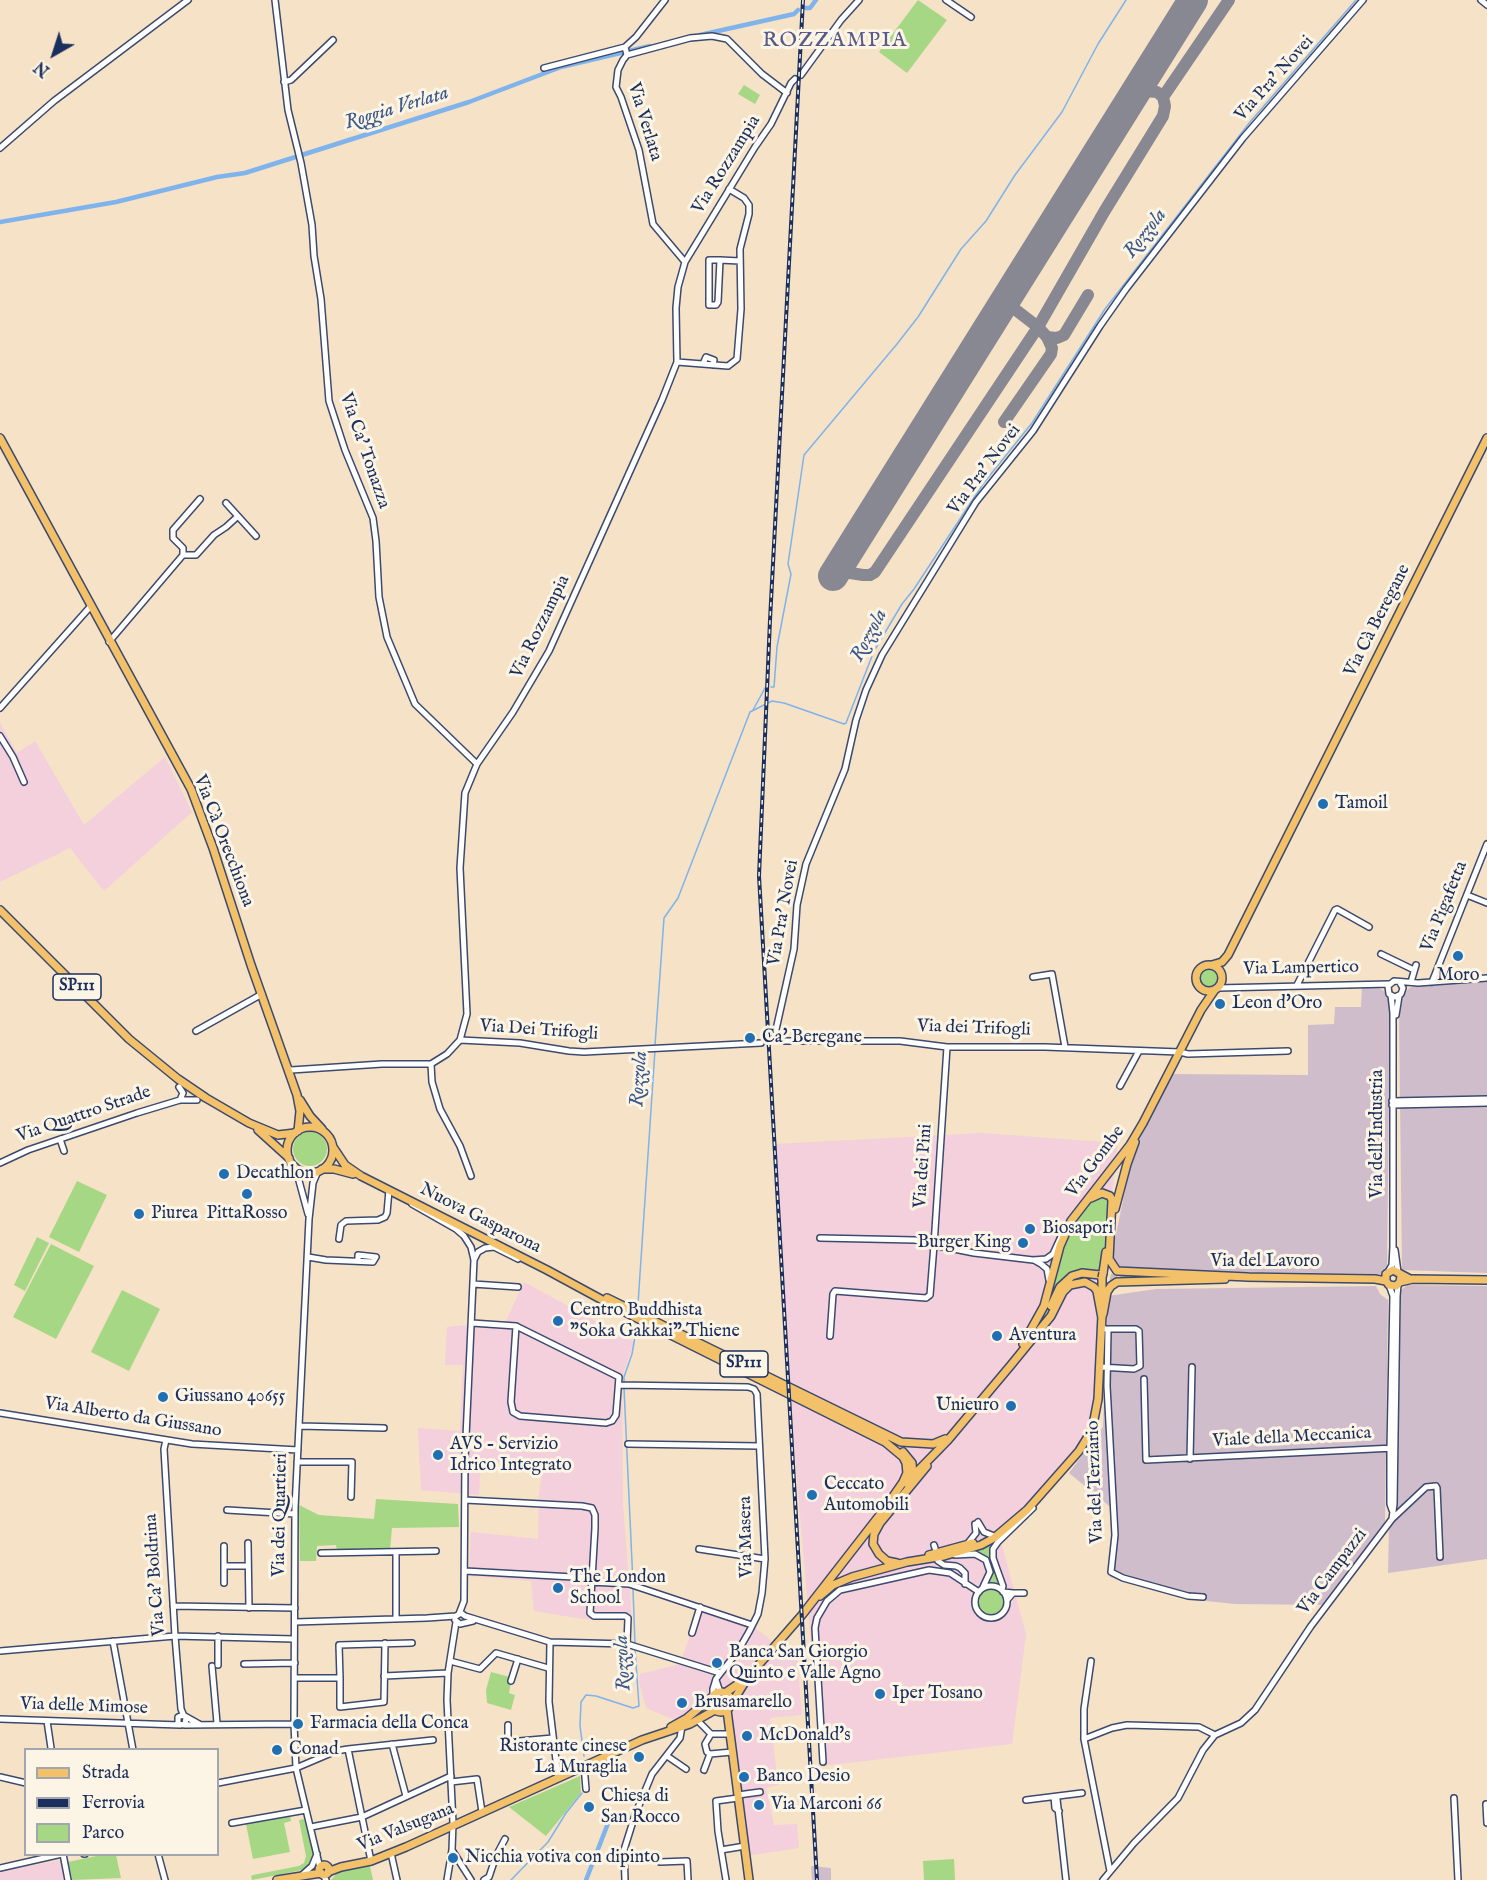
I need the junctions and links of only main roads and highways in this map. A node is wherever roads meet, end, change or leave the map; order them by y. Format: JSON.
{"nodes":[{"id":1,"x":0,"y":438,"type":"edge"},
{"id":2,"x":1487,"y":439,"type":"edge"},
{"id":3,"x":0,"y":910,"type":"edge"},
{"id":4,"x":1228,"y":955,"type":"junction"},
{"id":5,"x":1212,"y":965,"type":"junction"},
{"id":6,"x":1222,"y":976,"type":"junction"},
{"id":7,"x":1197,"y":984,"type":"junction"},
{"id":8,"x":1216,"y":989,"type":"junction"},
{"id":9,"x":1201,"y":1010,"type":"junction"},
{"id":10,"x":297,"y":1095,"type":"junction"},
{"id":11,"x":249,"y":1123,"type":"junction"},
{"id":12,"x":1143,"y":1123,"type":"junction"},
{"id":13,"x":296,"y":1132,"type":"junction"},
{"id":14,"x":324,"y":1132,"type":"junction"},
{"id":15,"x":333,"y":1147,"type":"junction"},
{"id":16,"x":290,"y":1158,"type":"junction"},
{"id":17,"x":320,"y":1170,"type":"junction"},
{"id":18,"x":361,"y":1176,"type":"junction"},
{"id":19,"x":1071,"y":1221,"type":"junction"},
{"id":20,"x":1111,"y":1229,"type":"junction"},
{"id":21,"x":1102,"y":1275,"type":"junction"},
{"id":22,"x":1248,"y":1277,"type":"junction"},
{"id":23,"x":1156,"y":1278,"type":"tunnel mouth"},
{"id":24,"x":1399,"y":1278,"type":"junction"},
{"id":25,"x":1387,"y":1279,"type":"junction"},
{"id":26,"x":1487,"y":1280,"type":"edge"},
{"id":27,"x":585,"y":1290,"type":"junction"},
{"id":28,"x":1102,"y":1318,"type":"junction"},
{"id":29,"x":1043,"y":1325,"type":"junction"},
{"id":30,"x":1017,"y":1357,"type":"junction"},
{"id":31,"x":949,"y":1438,"type":"junction"},
{"id":32,"x":885,"y":1442,"type":"junction"},
{"id":33,"x":914,"y":1474,"type":"junction"},
{"id":34,"x":905,"y":1492,"type":"junction"},
{"id":35,"x":883,"y":1511,"type":"junction"},
{"id":36,"x":869,"y":1528,"type":"junction"},
{"id":37,"x":997,"y":1535,"type":"junction"},
{"id":38,"x":882,"y":1557,"type":"junction"},
{"id":39,"x":921,"y":1559,"type":"junction"},
{"id":40,"x":899,"y":1563,"type":"junction"},
{"id":41,"x":811,"y":1604,"type":"junction"},
{"id":42,"x":748,"y":1677,"type":"junction"},
{"id":43,"x":717,"y":1695,"type":"junction"},
{"id":44,"x":738,"y":1695,"type":"junction"},
{"id":45,"x":729,"y":1708,"type":"junction"},
{"id":46,"x":717,"y":1711,"type":"junction"},
{"id":47,"x":730,"y":1732,"type":"junction"},
{"id":48,"x":661,"y":1733,"type":"junction"},
{"id":49,"x":324,"y":1872,"type":"edge"},
{"id":50,"x":277,"y":1880,"type":"edge"},
{"id":51,"x":749,"y":1880,"type":"edge"}],
"edges":[{"from":1,"to":10,"type":"main road","name":"Via Cà Orecchiona"},
{"from":2,"to":4,"type":"main road","name":"Via Cà Beregane"},
{"from":3,"to":11,"type":"main road","number":"SP111"},
{"from":4,"to":5,"type":"main road"},
{"from":4,"to":6,"type":"main road"},
{"from":5,"to":6,"type":"main road"},
{"from":5,"to":7,"type":"main road"},
{"from":6,"to":8,"type":"main road"},
{"from":7,"to":8,"type":"main road"},
{"from":7,"to":9,"type":"main road"},
{"from":8,"to":9,"type":"main road","name":"Via Gombe"},
{"from":9,"to":12,"type":"main road","name":"Via Gombe"},
{"from":10,"to":13,"type":"main road","name":"Via Cà Orecchiona"},
{"from":10,"to":14,"type":"main road","name":"Via Cà Orecchiona"},
{"from":11,"to":13,"type":"main road","number":"SP111"},
{"from":11,"to":16,"type":"main road","number":"SP111"},
{"from":12,"to":19,"type":"main road","name":"Via Gombe"},
{"from":12,"to":20,"type":"main road","name":"Via del Terziario"},
{"from":13,"to":14,"type":"main road","number":"SP111"},
{"from":13,"to":16,"type":"main road"},
{"from":14,"to":15,"type":"main road","name":"Nuova Gasparona","number":"SP111"},
{"from":15,"to":17,"type":"main road"},
{"from":15,"to":18,"type":"main road","name":"Nuova Gasparona","number":"SP111"},
{"from":16,"to":17,"type":"main road","name":"Nuova Gasparona","number":"SP111"},
{"from":17,"to":18,"type":"main road","name":"Nuova Gasparona","number":"SP111"},
{"from":18,"to":27,"type":"main road","name":"Nuova Gasparona","number":"SP111"},
{"from":19,"to":20,"type":"main road"},
{"from":19,"to":30,"type":"main road","name":"Via Gombe"},
{"from":20,"to":21,"type":"main road","name":"Via del Terziario"},
{"from":20,"to":22,"type":"main road"},
{"from":21,"to":28,"type":"main road","name":"Via del Terziario"},
{"from":21,"to":29,"type":"main road"},
{"from":22,"to":23,"type":"main road","name":"Via del Lavoro"},
{"from":22,"to":25,"type":"main road","name":"Via del Lavoro"},
{"from":22,"to":28,"type":"main road"},
{"from":24,"to":25,"type":"main road"},
{"from":24,"to":25,"type":"main road"},
{"from":24,"to":26,"type":"main road"},
{"from":27,"to":31,"type":"main road","name":"Nuova Gasparona","number":"SP111"},
{"from":27,"to":32,"type":"main road","name":"Nuova Gasparona","number":"SP111"},
{"from":28,"to":29,"type":"main road"},
{"from":28,"to":37,"type":"main road","name":"Via del Terziario"},
{"from":29,"to":30,"type":"main road","name":"Via Gombe"},
{"from":30,"to":31,"type":"main road","name":"Via Gombe"},
{"from":31,"to":33,"type":"main road","name":"Via Gombe"},
{"from":31,"to":34,"type":"main road"},
{"from":32,"to":33,"type":"main road","number":"SP111"},
{"from":32,"to":35,"type":"main road","name":"Nuova Gasparona","number":"SP111"},
{"from":33,"to":34,"type":"main road"},
{"from":33,"to":35,"type":"main road","name":"Via Gombe"},
{"from":34,"to":38,"type":"main road"},
{"from":35,"to":36,"type":"main road","name":"Via Gombe"},
{"from":36,"to":38,"type":"main road"},
{"from":36,"to":41,"type":"main road","name":"Via Gombe"},
{"from":37,"to":39,"type":"main road","name":"Via del Terziario"},
{"from":37,"to":39,"type":"main road","name":"Via del Terziario"},
{"from":38,"to":40,"type":"main road"},
{"from":39,"to":40,"type":"main road","name":"Via del Terziario"},
{"from":40,"to":41,"type":"main road","name":"Via del Terziario"},
{"from":41,"to":42,"type":"main road","name":"Via Gombe"},
{"from":42,"to":43,"type":"main road","name":"Via Valsugana"},
{"from":42,"to":44,"type":"main road"},
{"from":43,"to":45,"type":"main road"},
{"from":43,"to":46,"type":"main road"},
{"from":43,"to":48,"type":"main road","name":"Via Valsugana"},
{"from":44,"to":45,"type":"main road"},
{"from":44,"to":47,"type":"main road"},
{"from":45,"to":46,"type":"main road","name":"Via Valsugana"},
{"from":45,"to":47,"type":"main road"},
{"from":46,"to":47,"type":"main road"},
{"from":46,"to":48,"type":"main road","name":"Via Valsugana"},
{"from":47,"to":51,"type":"main road"},
{"from":48,"to":49,"type":"main road","name":"Via Valsugana"},
{"from":49,"to":50,"type":"main road","name":"Via Valsugana"}]}
